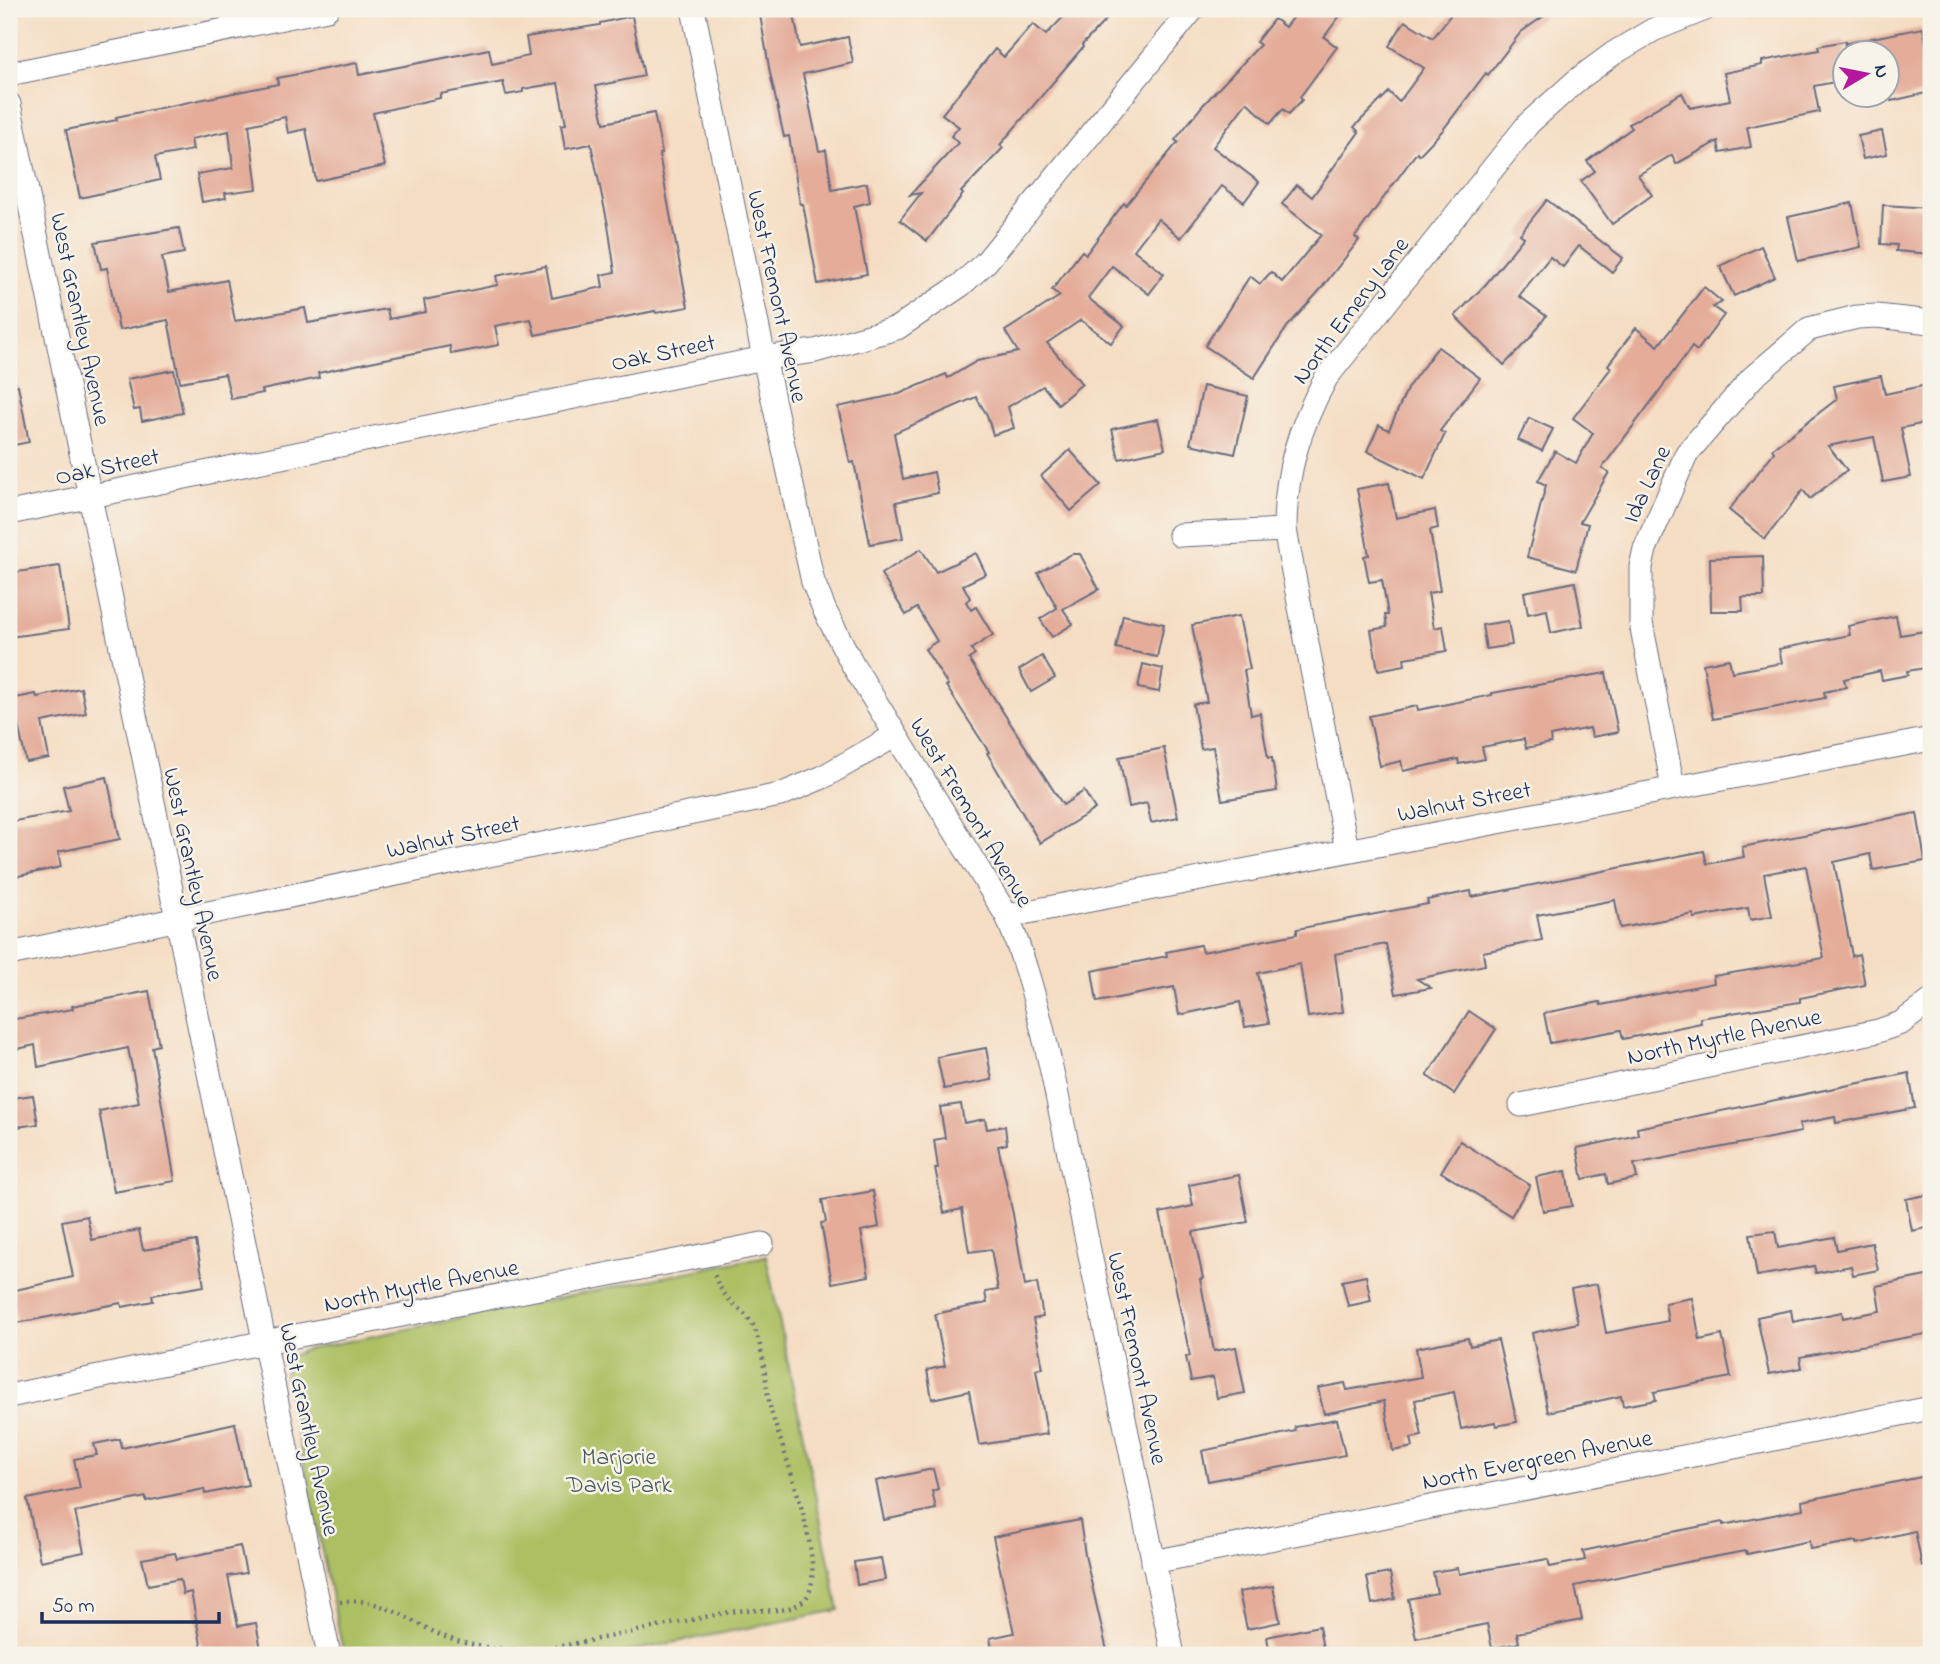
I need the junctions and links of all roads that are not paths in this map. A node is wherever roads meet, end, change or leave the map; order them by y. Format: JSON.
{"nodes":[{"id":1,"x":327,"y":9,"type":"edge"},
{"id":2,"x":693,"y":9,"type":"edge"},
{"id":3,"x":1193,"y":9,"type":"edge"},
{"id":4,"x":1705,"y":9,"type":"edge"},
{"id":5,"x":9,"y":74,"type":"edge"},
{"id":6,"x":9,"y":104,"type":"edge"},
{"id":7,"x":1931,"y":322,"type":"edge"},
{"id":8,"x":764,"y":358,"type":"junction"},
{"id":9,"x":91,"y":496,"type":"junction"},
{"id":10,"x":9,"y":513,"type":"edge"},
{"id":11,"x":1285,"y":530,"type":"junction"},
{"id":12,"x":1180,"y":535,"type":"dead end"},
{"id":13,"x":896,"y":735,"type":"junction"},
{"id":14,"x":1931,"y":739,"type":"edge"},
{"id":15,"x":1673,"y":787,"type":"junction"},
{"id":16,"x":1347,"y":850,"type":"junction"},
{"id":17,"x":1007,"y":916,"type":"junction"},
{"id":18,"x":176,"y":919,"type":"junction"},
{"id":19,"x":9,"y":954,"type":"edge"},
{"id":20,"x":1931,"y":1001,"type":"edge"},
{"id":21,"x":1521,"y":1105,"type":"dead end"},
{"id":22,"x":762,"y":1244,"type":"dead end"},
{"id":23,"x":265,"y":1342,"type":"junction"},
{"id":24,"x":9,"y":1396,"type":"edge"},
{"id":25,"x":1931,"y":1408,"type":"edge"},
{"id":26,"x":1153,"y":1562,"type":"junction"},
{"id":27,"x":329,"y":1655,"type":"edge"},
{"id":28,"x":1172,"y":1655,"type":"edge"}],
"edges":[{"from":1,"to":5,"type":"street"},
{"from":2,"to":8,"type":"street","name":"West Fremont Avenue"},
{"from":3,"to":8,"type":"street","name":"Oak Street"},
{"from":4,"to":11,"type":"street","name":"North Emery Lane"},
{"from":6,"to":9,"type":"street","name":"West Grantley Avenue"},
{"from":7,"to":15,"type":"street","name":"Ida Lane"},
{"from":8,"to":9,"type":"street","name":"Oak Street"},
{"from":8,"to":13,"type":"street","name":"West Fremont Avenue"},
{"from":9,"to":10,"type":"street","name":"Oak Street"},
{"from":9,"to":18,"type":"street","name":"West Grantley Avenue"},
{"from":11,"to":12,"type":"street"},
{"from":11,"to":16,"type":"street","name":"North Emery Lane"},
{"from":13,"to":17,"type":"street","name":"West Fremont Avenue"},
{"from":13,"to":18,"type":"street","name":"Walnut Street"},
{"from":14,"to":15,"type":"street","name":"Walnut Street"},
{"from":15,"to":16,"type":"street","name":"Walnut Street"},
{"from":16,"to":17,"type":"street","name":"Walnut Street"},
{"from":17,"to":26,"type":"street","name":"West Fremont Avenue"},
{"from":18,"to":19,"type":"street","name":"Walnut Street"},
{"from":18,"to":23,"type":"street","name":"West Grantley Avenue"},
{"from":20,"to":21,"type":"street","name":"North Myrtle Avenue"},
{"from":22,"to":23,"type":"street","name":"North Myrtle Avenue"},
{"from":23,"to":24,"type":"street","name":"North Myrtle Avenue"},
{"from":23,"to":27,"type":"street","name":"West Grantley Avenue"},
{"from":25,"to":26,"type":"street","name":"North Evergreen Avenue"},
{"from":26,"to":28,"type":"street","name":"West Fremont Avenue"}]}
